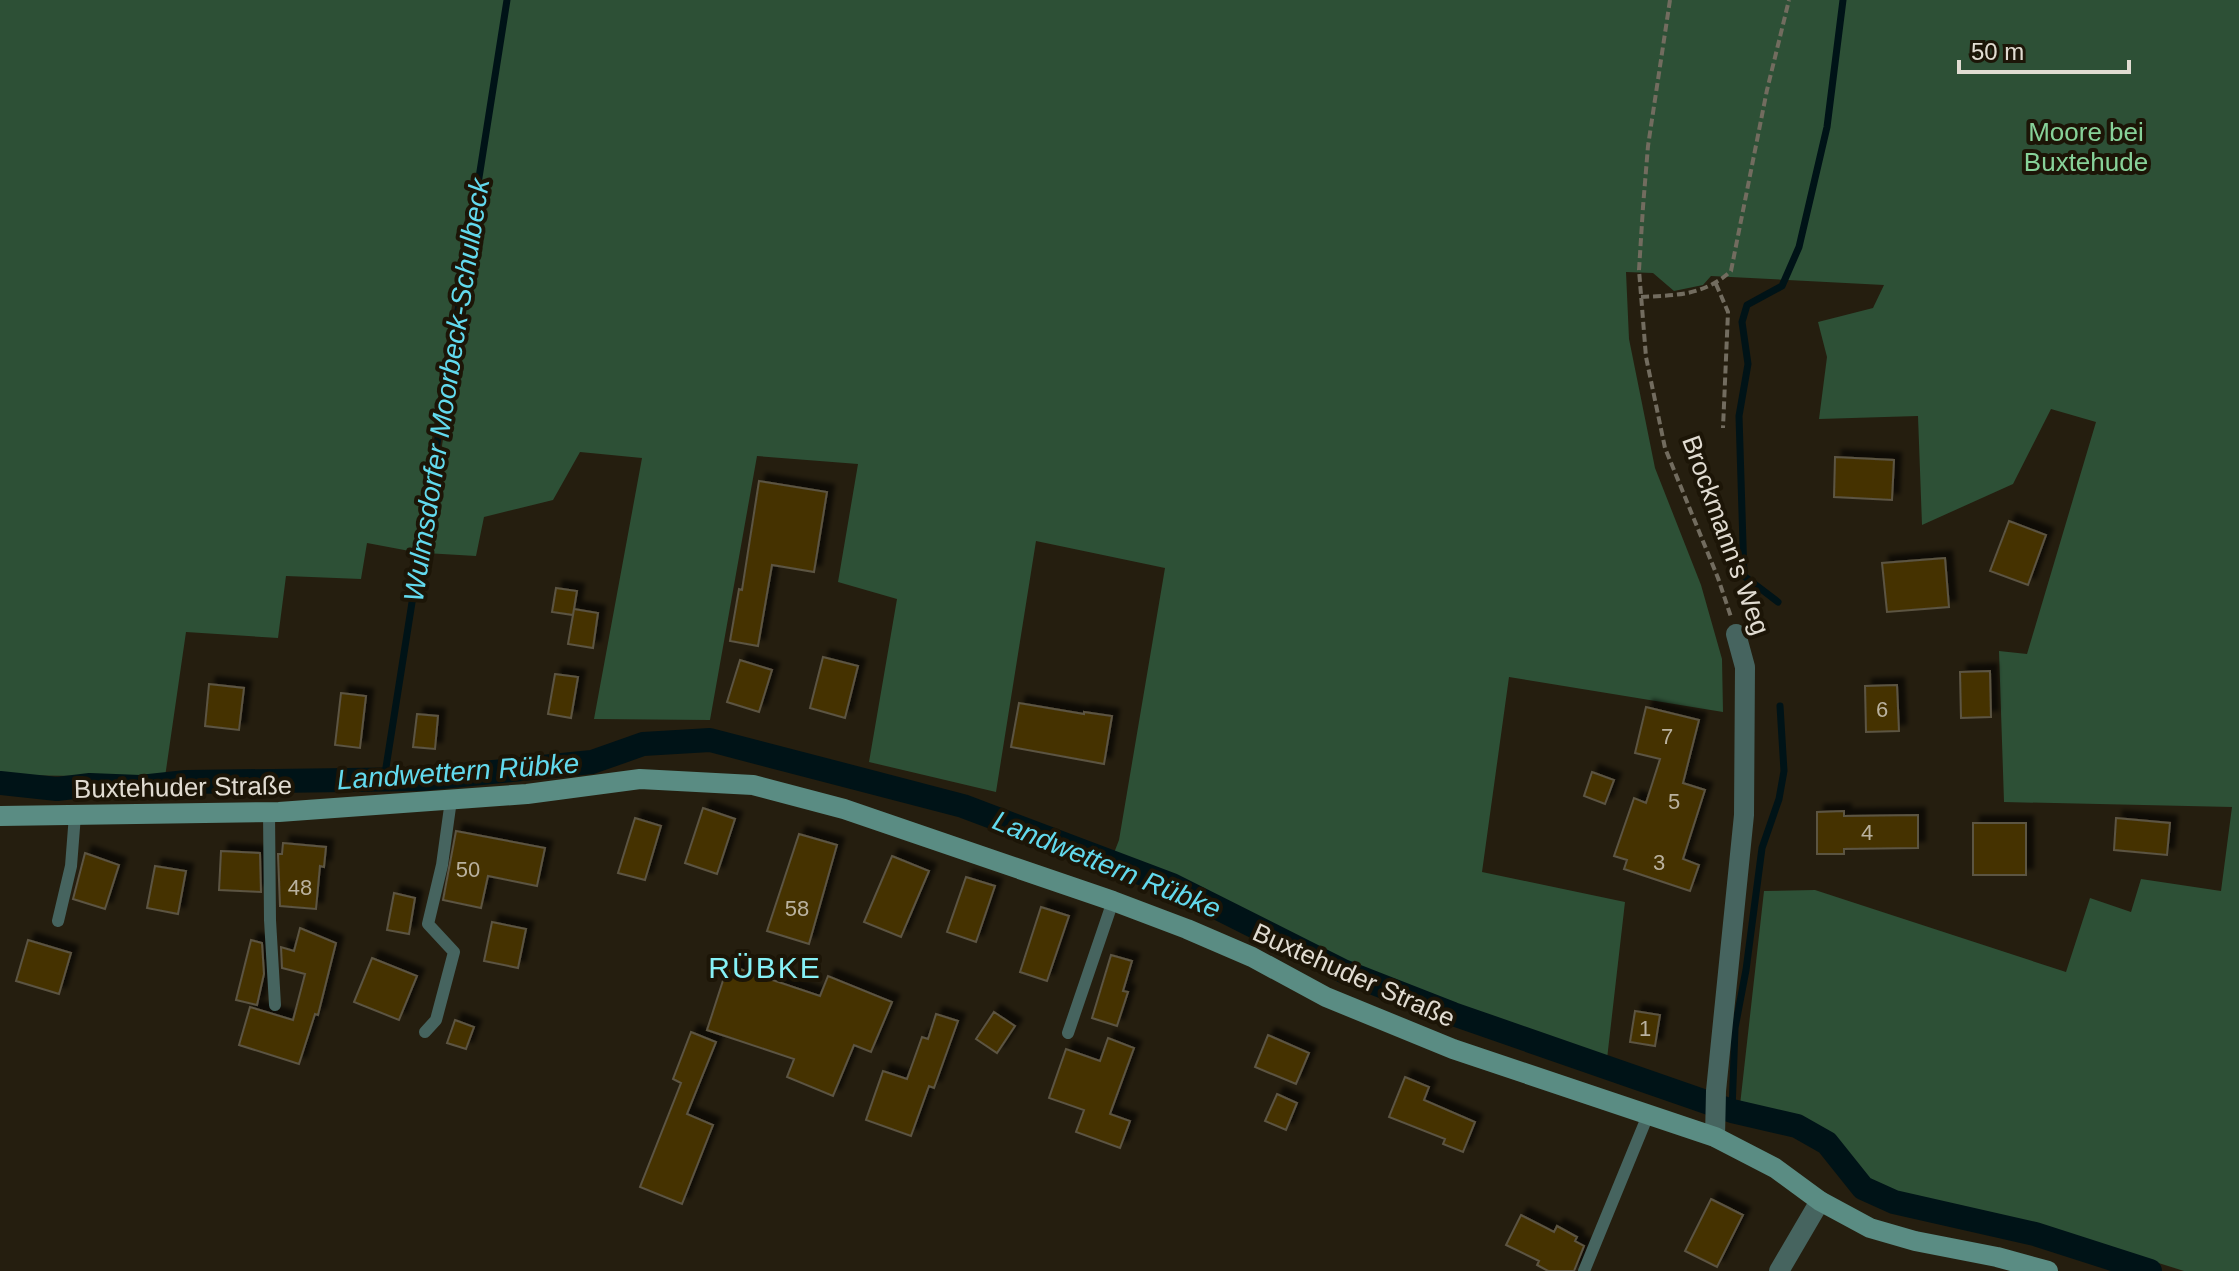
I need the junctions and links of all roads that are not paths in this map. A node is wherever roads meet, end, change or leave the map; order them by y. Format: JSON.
{"nodes":[{"id":1,"x":1736,"y":634,"type":"road end"},
{"id":2,"x":451,"y":800,"type":"junction"},
{"id":3,"x":269,"y":812,"type":"junction"},
{"id":4,"x":75,"y":815,"type":"junction"},
{"id":5,"x":0,"y":816,"type":"edge"},
{"id":6,"x":1113,"y":901,"type":"junction"},
{"id":7,"x":58,"y":921,"type":"dead end"},
{"id":8,"x":275,"y":1005,"type":"dead end"},
{"id":9,"x":425,"y":1032,"type":"dead end"},
{"id":10,"x":1068,"y":1033,"type":"dead end"},
{"id":11,"x":1648,"y":1115,"type":"junction"},
{"id":12,"x":1715,"y":1128,"type":"junction"},
{"id":13,"x":1820,"y":1201,"type":"junction"},
{"id":14,"x":1584,"y":1271,"type":"edge"},
{"id":15,"x":1779,"y":1271,"type":"edge"},
{"id":16,"x":2048,"y":1271,"type":"edge"}],
"edges":[{"from":1,"to":12,"type":"street","name":"Brockmann's Weg"},
{"from":2,"to":3,"type":"street","name":"Buxtehuder Straße"},
{"from":2,"to":6,"type":"street","name":"Buxtehuder Straße"},
{"from":2,"to":9,"type":"lane"},
{"from":3,"to":4,"type":"street","name":"Buxtehuder Straße"},
{"from":3,"to":8,"type":"lane"},
{"from":4,"to":5,"type":"street","name":"Buxtehuder Straße"},
{"from":4,"to":7,"type":"lane"},
{"from":6,"to":10,"type":"lane"},
{"from":6,"to":11,"type":"street","name":"Buxtehuder Straße"},
{"from":11,"to":12,"type":"street","name":"Buxtehuder Straße"},
{"from":11,"to":14,"type":"lane"},
{"from":12,"to":13,"type":"street","name":"Buxtehuder Straße"},
{"from":13,"to":15,"type":"street"},
{"from":13,"to":16,"type":"street","name":"Buxtehuder Straße"}]}
